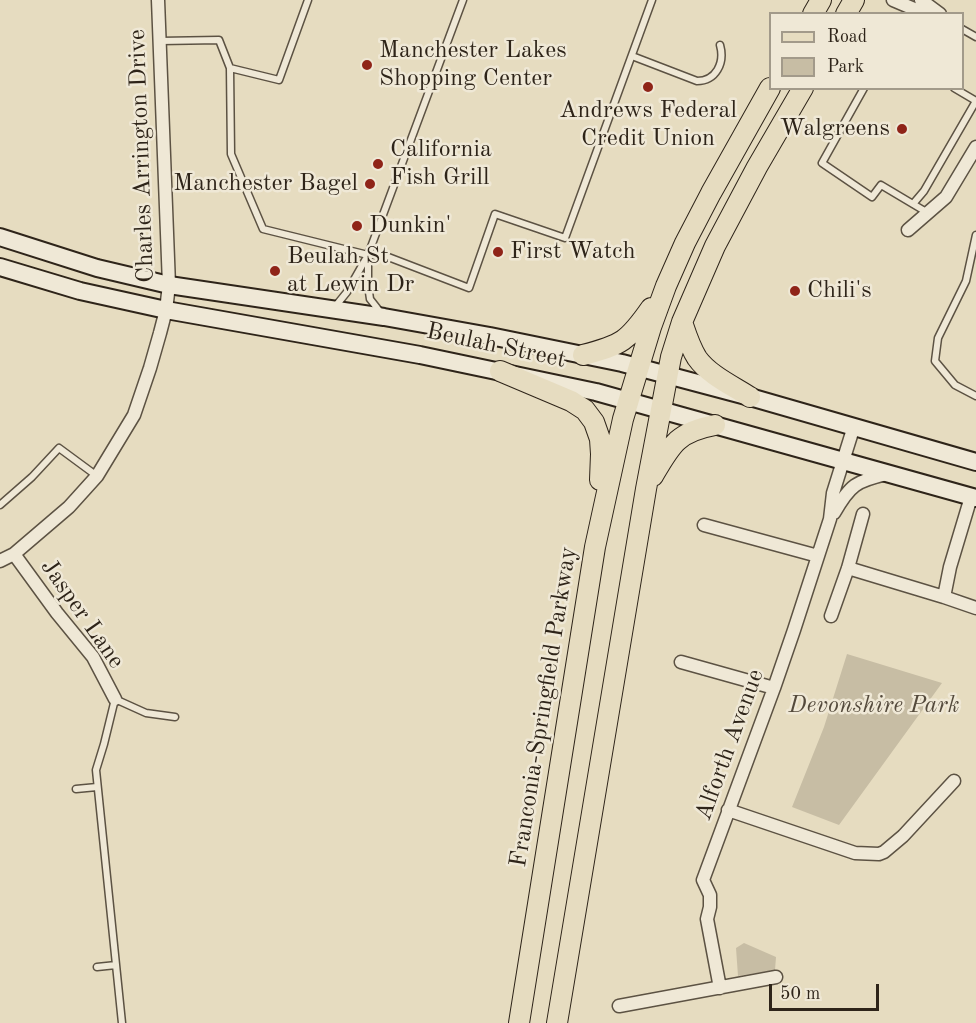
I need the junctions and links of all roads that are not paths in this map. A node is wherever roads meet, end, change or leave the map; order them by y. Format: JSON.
{"nodes":[{"id":1,"x":158,"y":0,"type":"edge"},
{"id":2,"x":308,"y":0,"type":"edge"},
{"id":3,"x":463,"y":0,"type":"edge"},
{"id":4,"x":652,"y":0,"type":"edge"},
{"id":5,"x":892,"y":0,"type":"edge"},
{"id":6,"x":921,"y":0,"type":"edge"},
{"id":7,"x":921,"y":12,"type":"edge"},
{"id":8,"x":937,"y":12,"type":"edge"},
{"id":9,"x":159,"y":41,"type":"junction"},
{"id":10,"x":720,"y":45,"type":"dead end"},
{"id":11,"x":632,"y":56,"type":"junction"},
{"id":12,"x":230,"y":68,"type":"junction"},
{"id":13,"x":770,"y":90,"type":"edge"},
{"id":14,"x":802,"y":90,"type":"edge"},
{"id":15,"x":863,"y":90,"type":"edge"},
{"id":16,"x":957,"y":90,"type":"edge"},
{"id":17,"x":976,"y":101,"type":"edge"},
{"id":18,"x":976,"y":147,"type":"edge"},
{"id":19,"x":913,"y":204,"type":"junction"},
{"id":20,"x":929,"y":213,"type":"junction"},
{"id":21,"x":908,"y":230,"type":"dead end"},
{"id":22,"x":976,"y":235,"type":"edge"},
{"id":23,"x":0,"y":237,"type":"edge"},
{"id":24,"x":368,"y":255,"type":"junction"},
{"id":25,"x":0,"y":267,"type":"edge"},
{"id":26,"x":169,"y":285,"type":"junction"},
{"id":27,"x":666,"y":286,"type":"junction"},
{"id":28,"x":166,"y":310,"type":"junction"},
{"id":29,"x":332,"y":310,"type":"junction"},
{"id":30,"x":384,"y":317,"type":"junction"},
{"id":31,"x":682,"y":322,"type":"junction"},
{"id":32,"x":583,"y":355,"type":"junction"},
{"id":33,"x":639,"y":368,"type":"junction"},
{"id":34,"x":500,"y":371,"type":"junction"},
{"id":35,"x":668,"y":375,"type":"junction"},
{"id":36,"x":976,"y":396,"type":"edge"},
{"id":37,"x":750,"y":397,"type":"junction"},
{"id":38,"x":629,"y":401,"type":"junction"},
{"id":39,"x":661,"y":410,"type":"junction"},
{"id":40,"x":715,"y":426,"type":"junction"},
{"id":41,"x":854,"y":426,"type":"junction"},
{"id":42,"x":843,"y":461,"type":"junction"},
{"id":43,"x":976,"y":462,"type":"edge"},
{"id":44,"x":887,"y":474,"type":"junction"},
{"id":45,"x":97,"y":476,"type":"junction"},
{"id":46,"x":646,"y":489,"type":"junction"},
{"id":47,"x":974,"y":497,"type":"edge"},
{"id":48,"x":0,"y":505,"type":"edge"},
{"id":49,"x":863,"y":514,"type":"dead end"},
{"id":50,"x":830,"y":519,"type":"junction"},
{"id":51,"x":704,"y":525,"type":"dead end"},
{"id":52,"x":595,"y":547,"type":"junction"},
{"id":53,"x":14,"y":554,"type":"junction"},
{"id":54,"x":818,"y":556,"type":"junction"},
{"id":55,"x":0,"y":561,"type":"edge"},
{"id":56,"x":848,"y":568,"type":"junction"},
{"id":57,"x":944,"y":597,"type":"junction"},
{"id":58,"x":976,"y":608,"type":"edge"},
{"id":59,"x":831,"y":616,"type":"dead end"},
{"id":60,"x":681,"y":662,"type":"dead end"},
{"id":61,"x":774,"y":688,"type":"junction"},
{"id":62,"x":115,"y":699,"type":"junction"},
{"id":63,"x":176,"y":717,"type":"dead end"},
{"id":64,"x":954,"y":782,"type":"dead end"},
{"id":65,"x":97,"y":787,"type":"junction"},
{"id":66,"x":76,"y":789,"type":"dead end"},
{"id":67,"x":728,"y":810,"type":"junction"},
{"id":68,"x":116,"y":965,"type":"junction"},
{"id":69,"x":97,"y":967,"type":"dead end"},
{"id":70,"x":776,"y":977,"type":"dead end"},
{"id":71,"x":720,"y":988,"type":"junction"},
{"id":72,"x":619,"y":1006,"type":"dead end"},
{"id":73,"x":122,"y":1023,"type":"edge"},
{"id":74,"x":519,"y":1023,"type":"edge"},
{"id":75,"x":557,"y":1023,"type":"edge"}],
"edges":[{"from":1,"to":9,"type":"street","name":"Charles Arrington Drive"},
{"from":2,"to":12,"type":"lane"},
{"from":3,"to":24,"type":"lane"},
{"from":4,"to":11,"type":"lane"},
{"from":5,"to":7,"type":"street"},
{"from":6,"to":8,"type":"street"},
{"from":9,"to":12,"type":"lane"},
{"from":9,"to":26,"type":"street","name":"Charles Arrington Drive"},
{"from":10,"to":11,"type":"lane"},
{"from":11,"to":24,"type":"lane"},
{"from":12,"to":24,"type":"lane"},
{"from":13,"to":27,"type":"main road"},
{"from":14,"to":31,"type":"main road"},
{"from":15,"to":19,"type":"lane"},
{"from":16,"to":17,"type":"lane"},
{"from":17,"to":19,"type":"lane"},
{"from":18,"to":20,"type":"street"},
{"from":19,"to":20,"type":"lane"},
{"from":20,"to":21,"type":"street"},
{"from":22,"to":36,"type":"lane"},
{"from":23,"to":26,"type":"main road","name":"Beulah Street"},
{"from":24,"to":29,"type":"lane"},
{"from":24,"to":30,"type":"lane"},
{"from":25,"to":28,"type":"main road","name":"Beulah Street"},
{"from":26,"to":28,"type":"street","name":"Charles Arrington Drive"},
{"from":26,"to":29,"type":"main road","name":"Beulah Street"},
{"from":27,"to":32,"type":"main road"},
{"from":27,"to":33,"type":"main road","name":"Franconia-Springfield Parkway"},
{"from":28,"to":34,"type":"main road","name":"Beulah Street"},
{"from":28,"to":45,"type":"street","name":"Charles Arrington Drive"},
{"from":29,"to":30,"type":"main road","name":"Beulah Street"},
{"from":30,"to":32,"type":"main road","name":"Beulah Street"},
{"from":31,"to":35,"type":"main road"},
{"from":31,"to":37,"type":"main road"},
{"from":32,"to":33,"type":"main road","name":"Beulah Street"},
{"from":33,"to":35,"type":"main road","name":"Beulah Street"},
{"from":33,"to":38,"type":"main road","name":"Franconia-Springfield Parkway"},
{"from":34,"to":38,"type":"main road","name":"Beulah Street"},
{"from":34,"to":52,"type":"main road"},
{"from":35,"to":37,"type":"main road","name":"Beulah Street"},
{"from":35,"to":39,"type":"main road"},
{"from":37,"to":41,"type":"main road","name":"Beulah Street"},
{"from":38,"to":39,"type":"main road","name":"Beulah Street"},
{"from":38,"to":52,"type":"main road","name":"Franconia-Springfield Parkway"},
{"from":39,"to":40,"type":"main road","name":"Beulah Street"},
{"from":39,"to":46,"type":"main road"},
{"from":40,"to":42,"type":"main road","name":"Beulah Street"},
{"from":40,"to":46,"type":"main road"},
{"from":41,"to":42,"type":"street","name":"Alforth Avenue"},
{"from":41,"to":43,"type":"main road","name":"Beulah Street"},
{"from":42,"to":44,"type":"main road","name":"Beulah Street"},
{"from":42,"to":50,"type":"street","name":"Alforth Avenue"},
{"from":44,"to":47,"type":"main road","name":"Beulah Street"},
{"from":44,"to":50,"type":"street","name":"Alforth Avenue"},
{"from":45,"to":48,"type":"lane"},
{"from":45,"to":53,"type":"street","name":"Charles Arrington Drive"},
{"from":46,"to":75,"type":"main road"},
{"from":47,"to":57,"type":"street"},
{"from":49,"to":56,"type":"street"},
{"from":50,"to":54,"type":"street","name":"Alforth Avenue"},
{"from":51,"to":54,"type":"street"},
{"from":52,"to":74,"type":"main road","name":"Franconia-Springfield Parkway"},
{"from":53,"to":55,"type":"street","name":"Charles Arrington Drive"},
{"from":53,"to":62,"type":"street","name":"Jasper Lane"},
{"from":54,"to":61,"type":"street","name":"Alforth Avenue"},
{"from":56,"to":57,"type":"street"},
{"from":56,"to":59,"type":"street"},
{"from":57,"to":58,"type":"street"},
{"from":60,"to":61,"type":"street"},
{"from":61,"to":67,"type":"street","name":"Alforth Avenue"},
{"from":62,"to":63,"type":"lane"},
{"from":62,"to":65,"type":"lane"},
{"from":64,"to":67,"type":"street"},
{"from":65,"to":66,"type":"lane"},
{"from":65,"to":68,"type":"lane"},
{"from":67,"to":71,"type":"street","name":"Alforth Avenue"},
{"from":68,"to":69,"type":"lane"},
{"from":68,"to":73,"type":"lane"},
{"from":70,"to":71,"type":"street"},
{"from":71,"to":72,"type":"street"}]}
